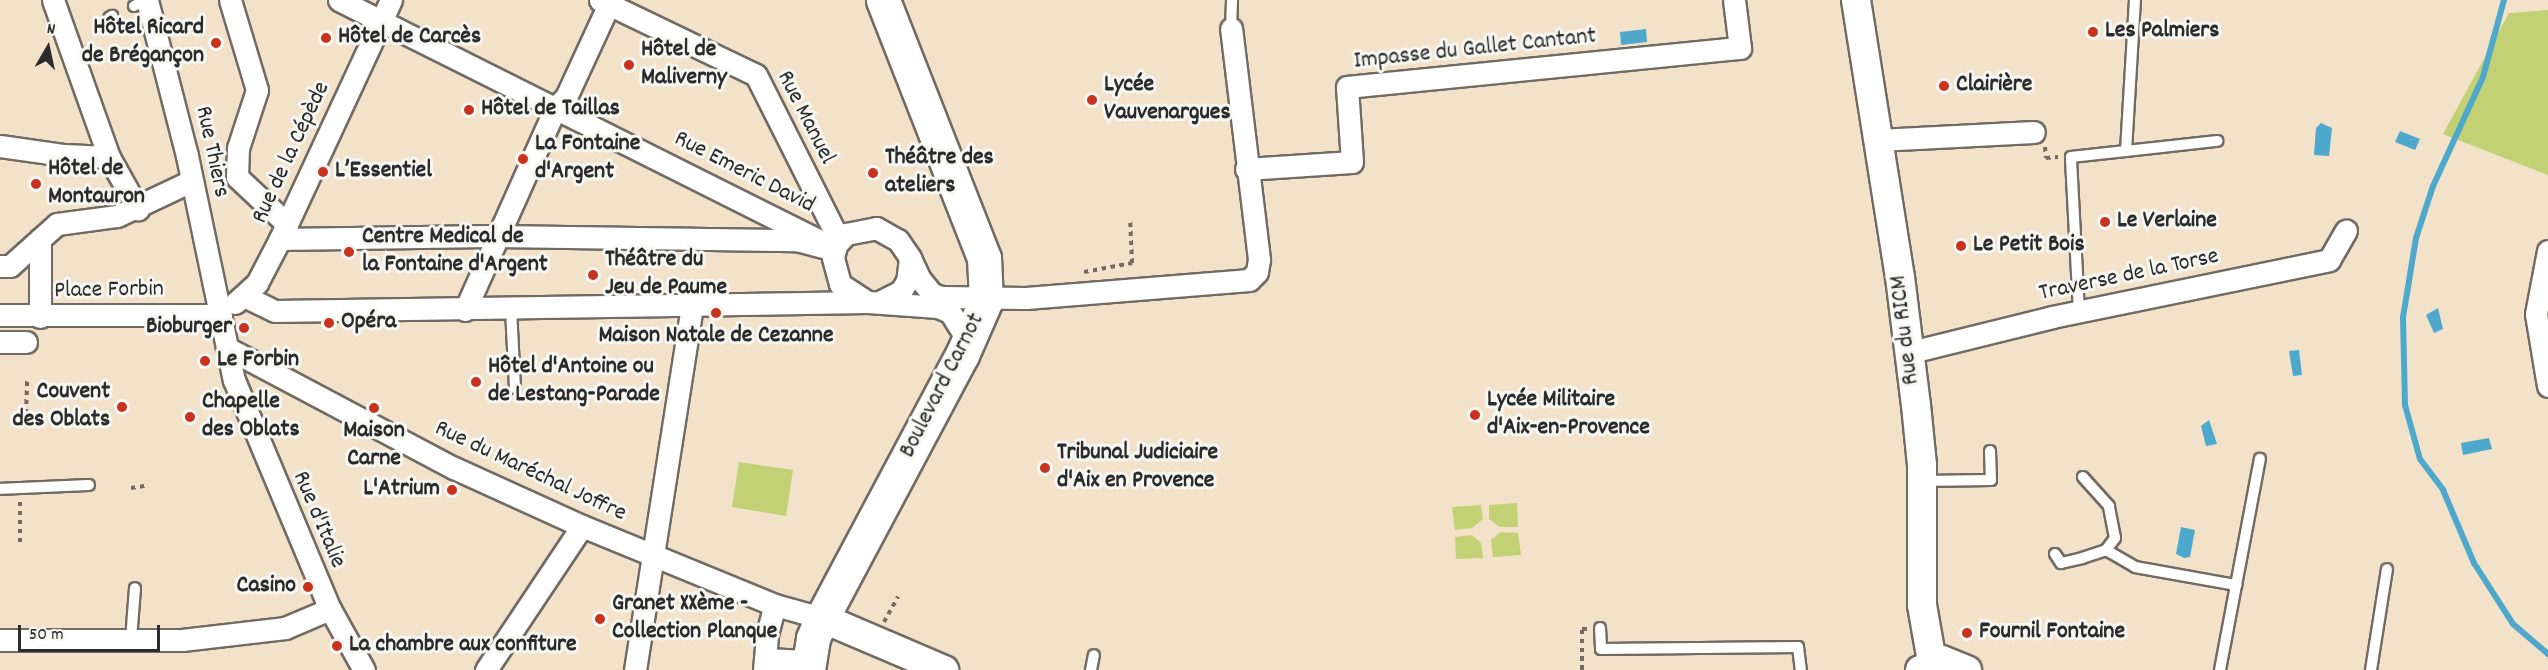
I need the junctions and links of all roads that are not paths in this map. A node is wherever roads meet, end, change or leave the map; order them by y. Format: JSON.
{"nodes":[{"id":1,"x":53,"y":0,"type":"edge"},
{"id":2,"x":230,"y":0,"type":"edge"},
{"id":3,"x":339,"y":0,"type":"edge"},
{"id":4,"x":391,"y":0,"type":"edge"},
{"id":5,"x":883,"y":0,"type":"edge"},
{"id":6,"x":1232,"y":0,"type":"edge"},
{"id":7,"x":1734,"y":0,"type":"edge"},
{"id":8,"x":1856,"y":0,"type":"edge"},
{"id":9,"x":2135,"y":0,"type":"edge"},
{"id":10,"x":142,"y":2,"type":"edge"},
{"id":11,"x":605,"y":2,"type":"edge"},
{"id":12,"x":382,"y":21,"type":"junction"},
{"id":13,"x":1231,"y":29,"type":"joint"},
{"id":14,"x":556,"y":107,"type":"junction"},
{"id":15,"x":2034,"y":132,"type":"road end"},
{"id":16,"x":1878,"y":140,"type":"junction"},
{"id":17,"x":2217,"y":141,"type":"dead end"},
{"id":18,"x":0,"y":146,"type":"edge"},
{"id":19,"x":2126,"y":151,"type":"junction"},
{"id":20,"x":109,"y":156,"type":"junction"},
{"id":21,"x":1246,"y":169,"type":"junction"},
{"id":22,"x":191,"y":181,"type":"junction"},
{"id":23,"x":138,"y":209,"type":"junction"},
{"id":24,"x":2346,"y":230,"type":"dead end"},
{"id":25,"x":283,"y":232,"type":"junction"},
{"id":26,"x":496,"y":236,"type":"junction"},
{"id":27,"x":40,"y":239,"type":"junction"},
{"id":28,"x":837,"y":245,"type":"junction"},
{"id":29,"x":2548,"y":252,"type":"edge"},
{"id":30,"x":910,"y":258,"type":"junction"},
{"id":31,"x":0,"y":266,"type":"edge"},
{"id":32,"x":244,"y":296,"type":"junction"},
{"id":33,"x":986,"y":300,"type":"junction"},
{"id":34,"x":873,"y":302,"type":"junction"},
{"id":35,"x":692,"y":304,"type":"junction"},
{"id":36,"x":511,"y":309,"type":"junction"},
{"id":37,"x":465,"y":310,"type":"junction"},
{"id":38,"x":2079,"y":312,"type":"junction"},
{"id":39,"x":0,"y":315,"type":"edge"},
{"id":40,"x":221,"y":315,"type":"junction"},
{"id":41,"x":40,"y":317,"type":"junction"},
{"id":42,"x":969,"y":341,"type":"junction"},
{"id":43,"x":0,"y":342,"type":"edge"},
{"id":44,"x":26,"y":342,"type":"dead end"},
{"id":45,"x":227,"y":348,"type":"junction"},
{"id":46,"x":1907,"y":353,"type":"junction"},
{"id":47,"x":2548,"y":386,"type":"edge"},
{"id":48,"x":514,"y":388,"type":"dead end"},
{"id":49,"x":1990,"y":451,"type":"dead end"},
{"id":50,"x":2260,"y":459,"type":"dead end"},
{"id":51,"x":2084,"y":477,"type":"dead end"},
{"id":52,"x":1922,"y":481,"type":"junction"},
{"id":53,"x":89,"y":485,"type":"dead end"},
{"id":54,"x":0,"y":489,"type":"edge"},
{"id":55,"x":582,"y":526,"type":"junction"},
{"id":56,"x":2106,"y":550,"type":"junction"},
{"id":57,"x":653,"y":554,"type":"junction"},
{"id":58,"x":2055,"y":554,"type":"dead end"},
{"id":59,"x":2387,"y":569,"type":"dead end"},
{"id":60,"x":2236,"y":585,"type":"junction"},
{"id":61,"x":135,"y":588,"type":"dead end"},
{"id":62,"x":775,"y":605,"type":"junction"},
{"id":63,"x":330,"y":609,"type":"junction"},
{"id":64,"x":822,"y":618,"type":"junction"},
{"id":65,"x":1600,"y":628,"type":"dead end"},
{"id":66,"x":0,"y":640,"type":"edge"},
{"id":67,"x":131,"y":640,"type":"junction"},
{"id":68,"x":1094,"y":655,"type":"dead end"},
{"id":69,"x":765,"y":664,"type":"edge"},
{"id":70,"x":809,"y":666,"type":"edge"},
{"id":71,"x":1926,"y":666,"type":"edge"},
{"id":72,"x":364,"y":670,"type":"edge"},
{"id":73,"x":486,"y":670,"type":"edge"},
{"id":74,"x":635,"y":670,"type":"edge"},
{"id":75,"x":944,"y":670,"type":"edge"},
{"id":76,"x":1091,"y":670,"type":"edge"},
{"id":77,"x":1801,"y":670,"type":"edge"},
{"id":78,"x":1967,"y":670,"type":"edge"},
{"id":79,"x":2220,"y":670,"type":"edge"},
{"id":80,"x":2371,"y":670,"type":"edge"}],
"edges":[{"from":1,"to":20,"type":"street"},
{"from":2,"to":25,"type":"street"},
{"from":3,"to":12,"type":"street","name":"Rue Emeric David"},
{"from":4,"to":12,"type":"street","name":"Rue de la Cépède"},
{"from":5,"to":33,"type":"main road","name":"Boulevard Carnot"},
{"from":6,"to":13,"type":"lane"},
{"from":7,"to":21,"type":"street","name":"Impasse du Gallet Cantant"},
{"from":8,"to":16,"type":"main road","name":"Rue du RICM"},
{"from":9,"to":19,"type":"lane"},
{"from":10,"to":22,"type":"street","name":"Rue Thiers"},
{"from":11,"to":14,"type":"street"},
{"from":11,"to":28,"type":"street","name":"Rue Manuel"},
{"from":12,"to":14,"type":"street","name":"Rue Emeric David"},
{"from":12,"to":25,"type":"street","name":"Rue de la Cépède"},
{"from":13,"to":21,"type":"street"},
{"from":14,"to":26,"type":"street"},
{"from":14,"to":28,"type":"street","name":"Rue Emeric David"},
{"from":15,"to":16,"type":"street"},
{"from":16,"to":46,"type":"main road","name":"Rue du RICM"},
{"from":17,"to":19,"type":"lane"},
{"from":18,"to":20,"type":"street"},
{"from":19,"to":38,"type":"lane"},
{"from":20,"to":23,"type":"street"},
{"from":21,"to":33,"type":"street"},
{"from":22,"to":23,"type":"street"},
{"from":22,"to":40,"type":"street","name":"Rue Thiers"},
{"from":23,"to":27,"type":"street"},
{"from":24,"to":38,"type":"street","name":"Traverse de la Torse"},
{"from":25,"to":26,"type":"street"},
{"from":25,"to":32,"type":"street","name":"Rue de la Cépède"},
{"from":26,"to":28,"type":"street"},
{"from":26,"to":37,"type":"street"},
{"from":27,"to":31,"type":"street"},
{"from":27,"to":41,"type":"street","name":"Place Forbin"},
{"from":28,"to":30,"type":"street"},
{"from":28,"to":34,"type":"street"},
{"from":29,"to":47,"type":"street"},
{"from":30,"to":33,"type":"street"},
{"from":30,"to":34,"type":"street"},
{"from":32,"to":37,"type":"street"},
{"from":32,"to":40,"type":"street","name":"Rue de la Cépède"},
{"from":33,"to":42,"type":"main road","name":"Boulevard Carnot"},
{"from":34,"to":35,"type":"street"},
{"from":34,"to":42,"type":"street"},
{"from":35,"to":36,"type":"street"},
{"from":35,"to":57,"type":"street"},
{"from":36,"to":37,"type":"street"},
{"from":36,"to":48,"type":"lane"},
{"from":38,"to":46,"type":"street","name":"Traverse de la Torse"},
{"from":39,"to":41,"type":"street"},
{"from":40,"to":41,"type":"street","name":"Place Forbin"},
{"from":40,"to":45,"type":"street","name":"Rue d'Italie"},
{"from":42,"to":64,"type":"main road","name":"Boulevard Carnot"},
{"from":43,"to":44,"type":"street"},
{"from":45,"to":55,"type":"street","name":"Rue du Maréchal Joffre"},
{"from":45,"to":63,"type":"street","name":"Rue d'Italie"},
{"from":46,"to":52,"type":"main road","name":"Rue du RICM"},
{"from":49,"to":52,"type":"lane"},
{"from":50,"to":60,"type":"lane"},
{"from":51,"to":56,"type":"lane"},
{"from":52,"to":71,"type":"main road","name":"Rue du RICM"},
{"from":53,"to":54,"type":"lane"},
{"from":55,"to":57,"type":"street","name":"Rue du Maréchal Joffre"},
{"from":55,"to":73,"type":"street"},
{"from":56,"to":58,"type":"lane"},
{"from":56,"to":60,"type":"lane"},
{"from":57,"to":62,"type":"street","name":"Rue du Maréchal Joffre"},
{"from":57,"to":74,"type":"street"},
{"from":59,"to":80,"type":"lane"},
{"from":60,"to":79,"type":"lane"},
{"from":61,"to":67,"type":"lane"},
{"from":62,"to":64,"type":"street","name":"Rue du Maréchal Joffre"},
{"from":62,"to":69,"type":"street","name":"Boulevard Carnot"},
{"from":63,"to":67,"type":"street"},
{"from":63,"to":72,"type":"street","name":"Rue d'Italie"},
{"from":64,"to":70,"type":"main road","name":"Boulevard Carnot"},
{"from":64,"to":75,"type":"main road"},
{"from":65,"to":77,"type":"lane"},
{"from":66,"to":67,"type":"street"},
{"from":68,"to":76,"type":"lane"},
{"from":69,"to":70,"type":"street","name":"Boulevard Carnot"},
{"from":71,"to":78,"type":"main road"}]}
